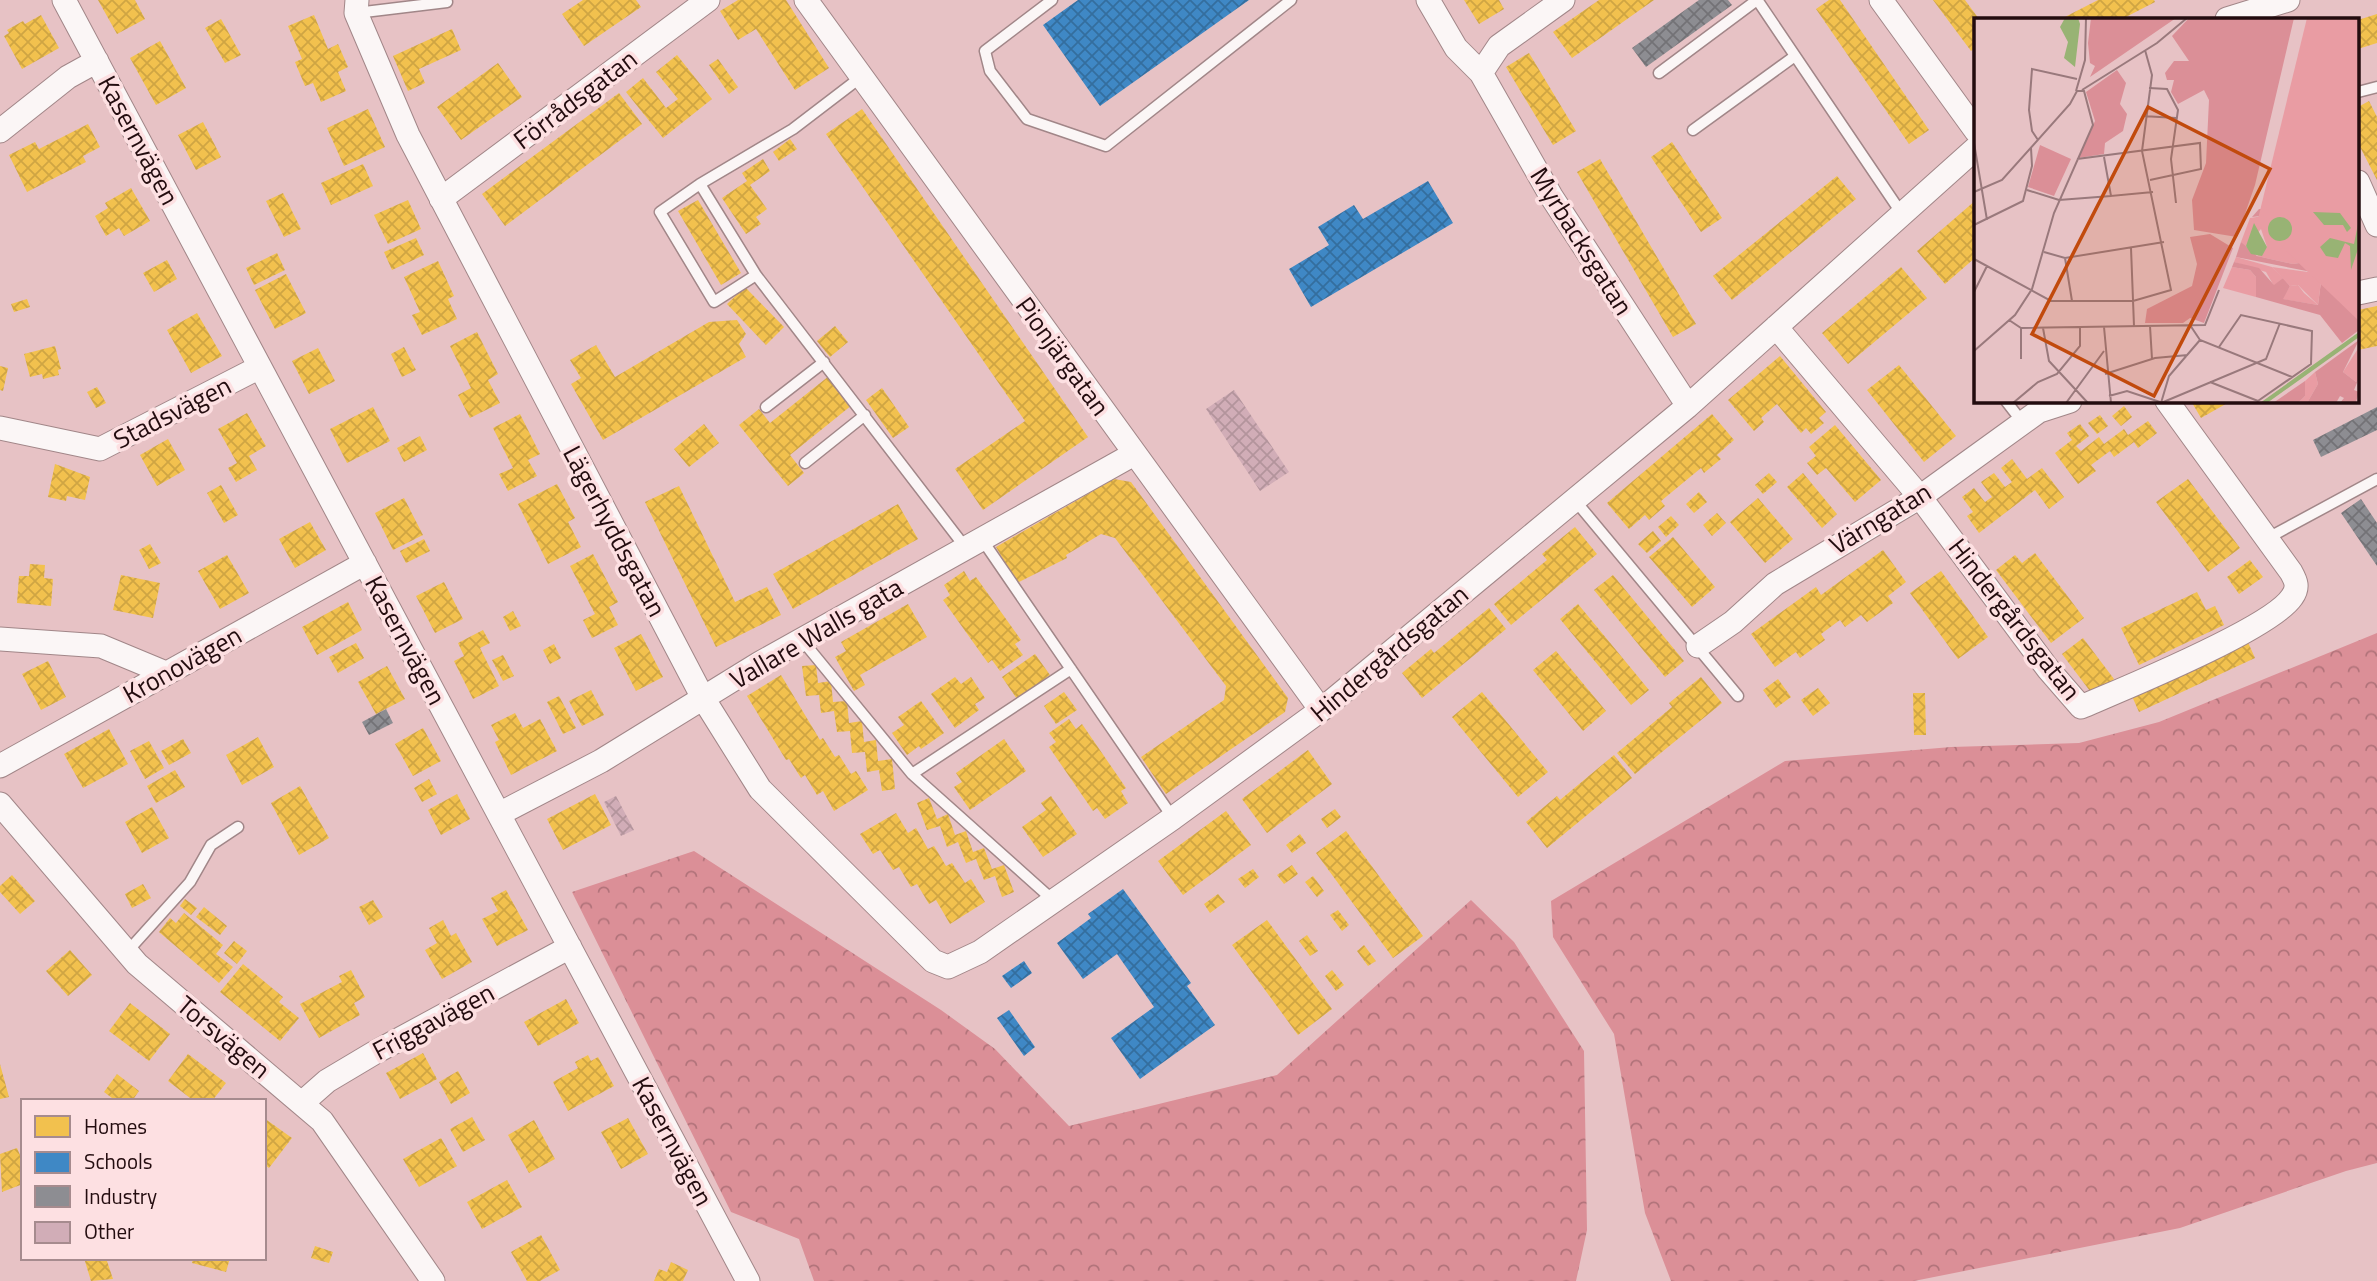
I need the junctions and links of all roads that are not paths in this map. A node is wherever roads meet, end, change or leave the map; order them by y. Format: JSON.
{"nodes":[{"id":1,"x":64,"y":0,"type":"edge"},
{"id":2,"x":708,"y":0,"type":"edge"},
{"id":3,"x":806,"y":0,"type":"edge"},
{"id":4,"x":1052,"y":0,"type":"edge"},
{"id":5,"x":1291,"y":0,"type":"edge"},
{"id":6,"x":1428,"y":0,"type":"edge"},
{"id":7,"x":1563,"y":0,"type":"edge"},
{"id":8,"x":1881,"y":0,"type":"edge"},
{"id":9,"x":1757,"y":1,"type":"edge"},
{"id":10,"x":447,"y":2,"type":"dead end"},
{"id":11,"x":357,"y":6,"type":"edge"},
{"id":12,"x":2283,"y":7,"type":"edge"},
{"id":13,"x":2232,"y":18,"type":"edge"},
{"id":14,"x":1795,"y":57,"type":"junction"},
{"id":15,"x":96,"y":61,"type":"junction"},
{"id":16,"x":1481,"y":72,"type":"junction"},
{"id":17,"x":1659,"y":73,"type":"dead end"},
{"id":18,"x":861,"y":77,"type":"junction"},
{"id":19,"x":2377,"y":87,"type":"edge"},
{"id":20,"x":2360,"y":91,"type":"edge"},
{"id":21,"x":1974,"y":128,"type":"edge"},
{"id":22,"x":1693,"y":130,"type":"dead end"},
{"id":23,"x":0,"y":131,"type":"edge"},
{"id":24,"x":1974,"y":150,"type":"edge"},
{"id":25,"x":700,"y":184,"type":"junction"},
{"id":26,"x":2360,"y":187,"type":"edge"},
{"id":27,"x":442,"y":199,"type":"junction"},
{"id":28,"x":1902,"y":214,"type":"junction"},
{"id":29,"x":2377,"y":225,"type":"edge"},
{"id":30,"x":756,"y":275,"type":"junction"},
{"id":31,"x":1776,"y":327,"type":"junction"},
{"id":32,"x":824,"y":362,"type":"junction"},
{"id":33,"x":260,"y":367,"type":"junction"},
{"id":34,"x":2007,"y":402,"type":"edge"},
{"id":35,"x":2067,"y":402,"type":"edge"},
{"id":36,"x":2168,"y":402,"type":"edge"},
{"id":37,"x":1688,"y":406,"type":"junction"},
{"id":38,"x":766,"y":407,"type":"dead end"},
{"id":39,"x":865,"y":415,"type":"junction"},
{"id":40,"x":2023,"y":423,"type":"junction"},
{"id":41,"x":0,"y":428,"type":"edge"},
{"id":42,"x":1133,"y":454,"type":"junction"},
{"id":43,"x":805,"y":463,"type":"dead end"},
{"id":44,"x":2377,"y":479,"type":"edge"},
{"id":45,"x":1920,"y":497,"type":"junction"},
{"id":46,"x":1573,"y":498,"type":"junction"},
{"id":47,"x":2266,"y":538,"type":"junction"},
{"id":48,"x":973,"y":543,"type":"junction"},
{"id":49,"x":365,"y":563,"type":"junction"},
{"id":50,"x":0,"y":639,"type":"edge"},
{"id":51,"x":802,"y":639,"type":"junction"},
{"id":52,"x":1698,"y":646,"type":"junction"},
{"id":53,"x":1071,"y":669,"type":"junction"},
{"id":54,"x":166,"y":673,"type":"junction"},
{"id":55,"x":1738,"y":696,"type":"dead end"},
{"id":56,"x":703,"y":698,"type":"junction"},
{"id":57,"x":1321,"y":710,"type":"junction"},
{"id":58,"x":0,"y":766,"type":"edge"},
{"id":59,"x":912,"y":774,"type":"junction"},
{"id":60,"x":0,"y":804,"type":"edge"},
{"id":61,"x":499,"y":814,"type":"junction"},
{"id":62,"x":1174,"y":818,"type":"junction"},
{"id":63,"x":238,"y":827,"type":"dead end"},
{"id":64,"x":1054,"y":901,"type":"junction"},
{"id":65,"x":570,"y":947,"type":"junction"},
{"id":66,"x":127,"y":952,"type":"junction"},
{"id":67,"x":980,"y":952,"type":"joint"},
{"id":68,"x":302,"y":1103,"type":"junction"},
{"id":69,"x":743,"y":1278,"type":"edge"},
{"id":70,"x":433,"y":1281,"type":"edge"}],
"edges":[{"from":1,"to":15,"type":"street","name":"Kasernvägen"},
{"from":2,"to":27,"type":"street","name":"Förrådsgatan"},
{"from":3,"to":18,"type":"street","name":"Pionjärgatan"},
{"from":4,"to":5,"type":"lane"},
{"from":6,"to":16,"type":"street","name":"Myrbacksgatan"},
{"from":7,"to":16,"type":"street"},
{"from":8,"to":21,"type":"street"},
{"from":9,"to":14,"type":"lane"},
{"from":9,"to":17,"type":"lane"},
{"from":10,"to":11,"type":"lane"},
{"from":11,"to":27,"type":"street","name":"Lägerhyddsgatan"},
{"from":12,"to":13,"type":"street"},
{"from":14,"to":22,"type":"lane"},
{"from":14,"to":28,"type":"lane"},
{"from":15,"to":23,"type":"street"},
{"from":15,"to":33,"type":"street","name":"Kasernvägen"},
{"from":16,"to":37,"type":"street","name":"Myrbacksgatan"},
{"from":18,"to":25,"type":"lane"},
{"from":18,"to":42,"type":"street","name":"Pionjärgatan"},
{"from":19,"to":20,"type":"lane"},
{"from":24,"to":28,"type":"street","name":"Hindergårdsgatan"},
{"from":25,"to":30,"type":"lane"},
{"from":25,"to":30,"type":"lane"},
{"from":26,"to":29,"type":"street"},
{"from":27,"to":56,"type":"street","name":"Lägerhyddsgatan"},
{"from":28,"to":31,"type":"street","name":"Hindergårdsgatan"},
{"from":30,"to":32,"type":"lane"},
{"from":31,"to":37,"type":"street","name":"Hindergårdsgatan"},
{"from":31,"to":45,"type":"street","name":"Hindergårdsgatan"},
{"from":32,"to":38,"type":"lane"},
{"from":32,"to":39,"type":"lane"},
{"from":33,"to":41,"type":"street","name":"Stadsvägen"},
{"from":33,"to":49,"type":"street","name":"Kasernvägen"},
{"from":34,"to":40,"type":"lane"},
{"from":35,"to":40,"type":"street","name":"Värngatan"},
{"from":36,"to":47,"type":"street","name":"Hindergårdsgatan"},
{"from":37,"to":46,"type":"street","name":"Hindergårdsgatan"},
{"from":39,"to":43,"type":"lane"},
{"from":39,"to":48,"type":"lane"},
{"from":40,"to":45,"type":"street","name":"Värngatan"},
{"from":42,"to":48,"type":"street","name":"Vallare Walls gata"},
{"from":42,"to":57,"type":"street","name":"Pionjärgatan"},
{"from":44,"to":47,"type":"lane"},
{"from":45,"to":47,"type":"street","name":"Hindergårdsgatan"},
{"from":45,"to":52,"type":"street","name":"Värngatan"},
{"from":46,"to":52,"type":"lane"},
{"from":46,"to":57,"type":"street","name":"Hindergårdsgatan"},
{"from":48,"to":51,"type":"street","name":"Vallare Walls gata"},
{"from":48,"to":53,"type":"lane"},
{"from":49,"to":54,"type":"street","name":"Kronovägen"},
{"from":49,"to":61,"type":"street","name":"Kasernvägen"},
{"from":50,"to":54,"type":"street"},
{"from":51,"to":56,"type":"street","name":"Vallare Walls gata"},
{"from":51,"to":59,"type":"lane"},
{"from":52,"to":55,"type":"lane"},
{"from":53,"to":59,"type":"lane"},
{"from":53,"to":62,"type":"lane"},
{"from":54,"to":58,"type":"street","name":"Kronovägen"},
{"from":56,"to":61,"type":"street","name":"Vallare Walls gata"},
{"from":56,"to":67,"type":"street","name":"Lägerhyddsgatan"},
{"from":57,"to":62,"type":"street","name":"Hindergårdsgatan"},
{"from":59,"to":64,"type":"lane"},
{"from":60,"to":66,"type":"street","name":"Torsvägen"},
{"from":61,"to":65,"type":"street","name":"Kasernvägen"},
{"from":62,"to":64,"type":"street","name":"Hindergårdsgatan"},
{"from":63,"to":66,"type":"lane"},
{"from":64,"to":67,"type":"street","name":"Hindergårdsgatan"},
{"from":65,"to":68,"type":"street","name":"Friggavägen"},
{"from":65,"to":69,"type":"street","name":"Kasernvägen"},
{"from":66,"to":68,"type":"street","name":"Torsvägen"},
{"from":68,"to":70,"type":"street","name":"Torsvägen"}]}
